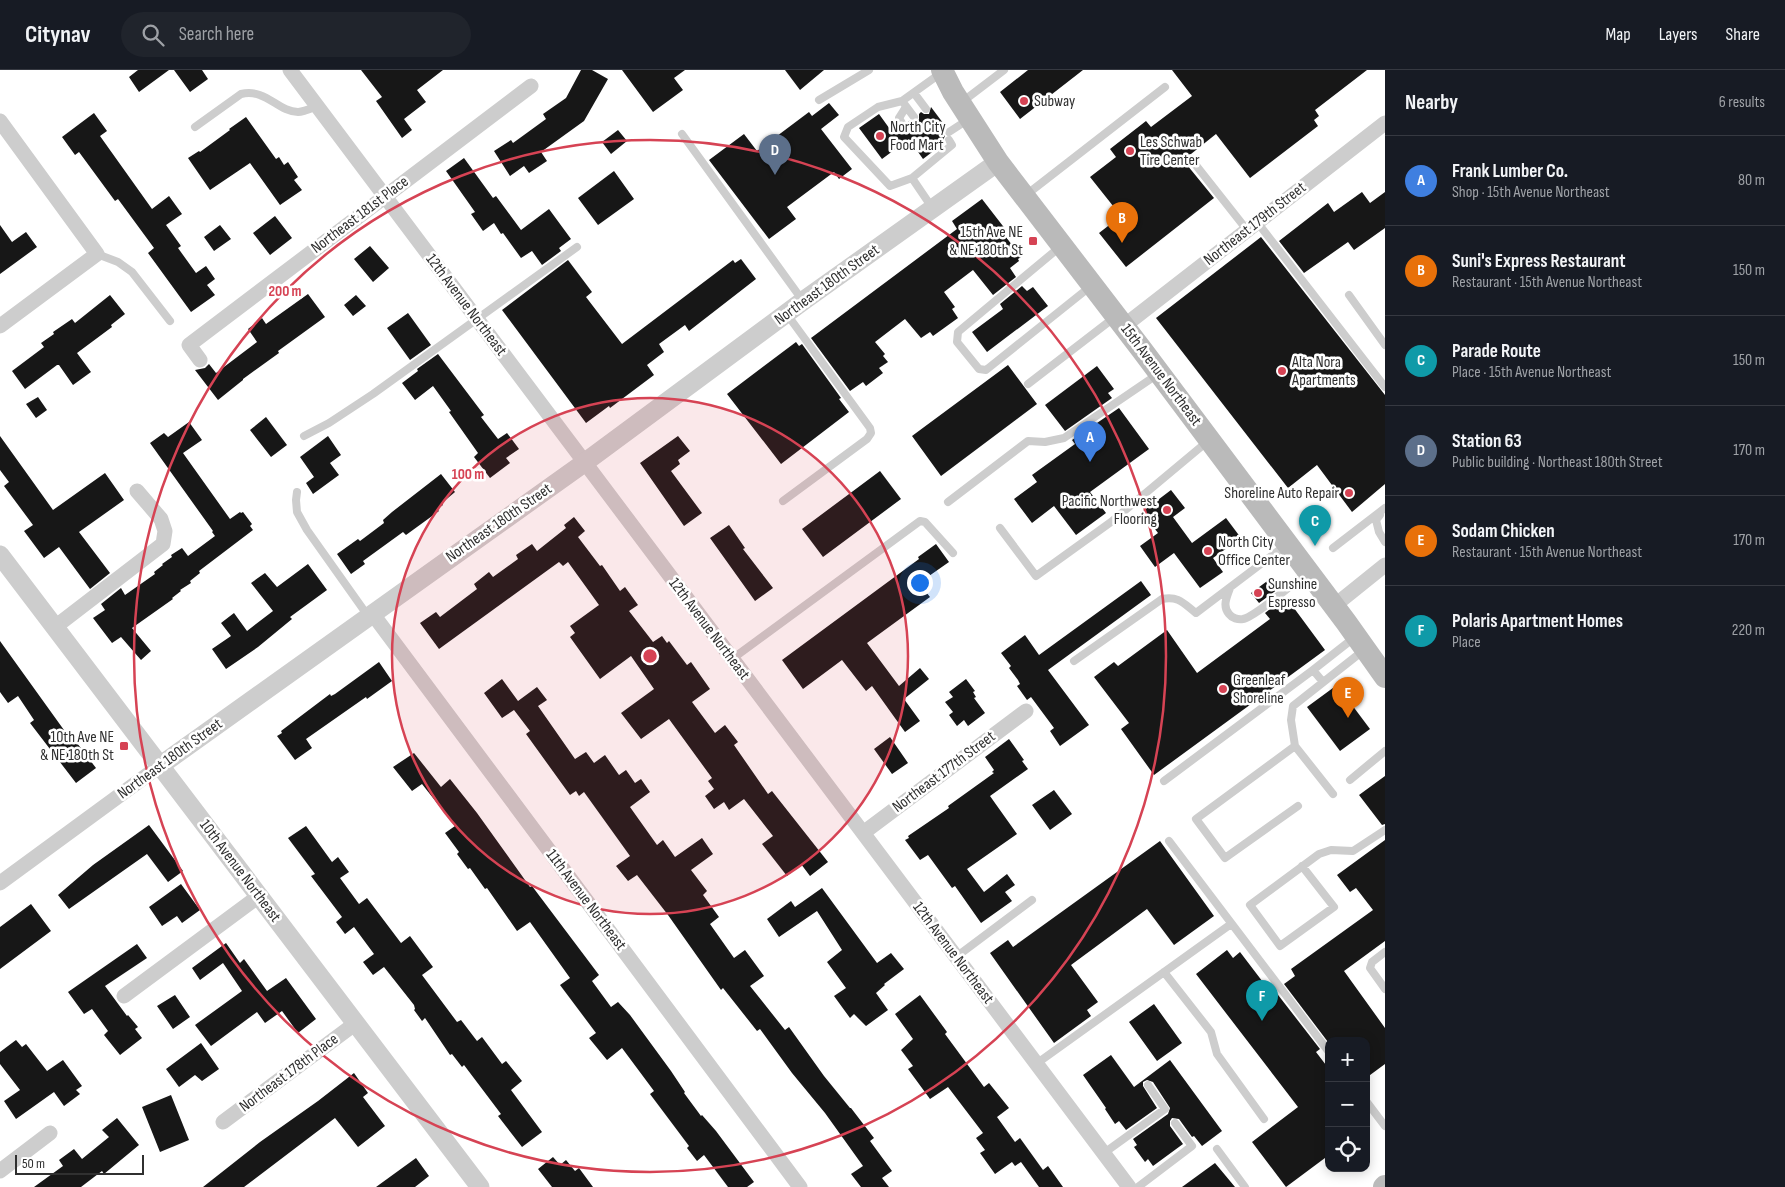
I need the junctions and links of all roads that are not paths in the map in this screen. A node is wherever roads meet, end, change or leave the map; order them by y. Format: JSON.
{"nodes":[{"id":1,"x":290,"y":70,"type":"edge"},
{"id":2,"x":1004,"y":70,"type":"edge"},
{"id":3,"x":866,"y":71,"type":"edge"},
{"id":4,"x":943,"y":71,"type":"edge"},
{"id":5,"x":531,"y":86,"type":"dead end"},
{"id":6,"x":1165,"y":87,"type":"dead end"},
{"id":7,"x":914,"y":93,"type":"junction"},
{"id":8,"x":820,"y":100,"type":"dead end"},
{"id":9,"x":904,"y":104,"type":"junction"},
{"id":10,"x":317,"y":106,"type":"junction"},
{"id":11,"x":926,"y":109,"type":"dead end"},
{"id":12,"x":966,"y":111,"type":"junction"},
{"id":13,"x":914,"y":118,"type":"dead end"},
{"id":14,"x":0,"y":121,"type":"edge"},
{"id":15,"x":1385,"y":122,"type":"edge"},
{"id":16,"x":903,"y":125,"type":"dead end"},
{"id":17,"x":195,"y":127,"type":"dead end"},
{"id":18,"x":682,"y":134,"type":"dead end"},
{"id":19,"x":1191,"y":158,"type":"dead end"},
{"id":20,"x":998,"y":162,"type":"junction"},
{"id":21,"x":912,"y":178,"type":"junction"},
{"id":22,"x":385,"y":196,"type":"junction"},
{"id":23,"x":1025,"y":196,"type":"junction"},
{"id":24,"x":933,"y":209,"type":"junction"},
{"id":25,"x":1252,"y":226,"type":"junction"},
{"id":26,"x":1062,"y":245,"type":"junction"},
{"id":27,"x":577,"y":247,"type":"dead end"},
{"id":28,"x":98,"y":254,"type":"junction"},
{"id":29,"x":1092,"y":284,"type":"junction"},
{"id":30,"x":1349,"y":294,"type":"dead end"},
{"id":31,"x":803,"y":301,"type":"junction"},
{"id":32,"x":786,"y":313,"type":"junction"},
{"id":33,"x":476,"y":318,"type":"junction"},
{"id":34,"x":170,"y":321,"type":"dead end"},
{"id":35,"x":1120,"y":321,"type":"junction"},
{"id":36,"x":0,"y":326,"type":"edge"},
{"id":37,"x":1385,"y":345,"type":"edge"},
{"id":38,"x":200,"y":360,"type":"dead end"},
{"id":39,"x":1159,"y":373,"type":"junction"},
{"id":40,"x":1028,"y":384,"type":"dead end"},
{"id":41,"x":1385,"y":386,"type":"edge"},
{"id":42,"x":304,"y":436,"type":"dead end"},
{"id":43,"x":1210,"y":440,"type":"junction"},
{"id":44,"x":584,"y":463,"type":"junction"},
{"id":45,"x":137,"y":490,"type":"dead end"},
{"id":46,"x":297,"y":492,"type":"dead end"},
{"id":47,"x":783,"y":501,"type":"dead end"},
{"id":48,"x":948,"y":502,"type":"dead end"},
{"id":49,"x":1385,"y":509,"type":"edge"},
{"id":50,"x":1000,"y":528,"type":"dead end"},
{"id":51,"x":1385,"y":542,"type":"edge"},
{"id":52,"x":1287,"y":544,"type":"junction"},
{"id":53,"x":1333,"y":548,"type":"dead end"},
{"id":54,"x":952,"y":553,"type":"dead end"},
{"id":55,"x":0,"y":555,"type":"edge"},
{"id":56,"x":1385,"y":565,"type":"edge"},
{"id":57,"x":1308,"y":572,"type":"junction"},
{"id":58,"x":1230,"y":588,"type":"junction"},
{"id":59,"x":1334,"y":606,"type":"junction"},
{"id":60,"x":370,"y":614,"type":"junction"},
{"id":61,"x":55,"y":626,"type":"junction"},
{"id":62,"x":1361,"y":642,"type":"junction"},
{"id":63,"x":732,"y":659,"type":"junction"},
{"id":64,"x":1074,"y":661,"type":"dead end"},
{"id":65,"x":1313,"y":670,"type":"junction"},
{"id":66,"x":1384,"y":673,"type":"edge"},
{"id":67,"x":1323,"y":682,"type":"junction"},
{"id":68,"x":1026,"y":712,"type":"dead end"},
{"id":69,"x":1295,"y":746,"type":"junction"},
{"id":70,"x":1385,"y":751,"type":"edge"},
{"id":71,"x":160,"y":765,"type":"junction"},
{"id":72,"x":1350,"y":780,"type":"dead end"},
{"id":73,"x":1164,"y":781,"type":"dead end"},
{"id":74,"x":1333,"y":794,"type":"dead end"},
{"id":75,"x":1298,"y":806,"type":"dead end"},
{"id":76,"x":1385,"y":830,"type":"edge"},
{"id":77,"x":863,"y":833,"type":"junction"},
{"id":78,"x":1168,"y":841,"type":"dead end"},
{"id":79,"x":1302,"y":866,"type":"junction"},
{"id":80,"x":0,"y":883,"type":"edge"},
{"id":81,"x":259,"y":896,"type":"junction"},
{"id":82,"x":1032,"y":900,"type":"dead end"},
{"id":83,"x":1231,"y":924,"type":"junction"},
{"id":84,"x":1385,"y":952,"type":"edge"},
{"id":85,"x":956,"y":957,"type":"junction"},
{"id":86,"x":1164,"y":972,"type":"junction"},
{"id":87,"x":1385,"y":989,"type":"edge"},
{"id":88,"x":124,"y":996,"type":"dead end"},
{"id":89,"x":356,"y":1023,"type":"junction"},
{"id":90,"x":1325,"y":1047,"type":"edge"},
{"id":91,"x":1036,"y":1064,"type":"junction"},
{"id":92,"x":1148,"y":1085,"type":"dead end"},
{"id":93,"x":1370,"y":1106,"type":"edge"},
{"id":94,"x":1264,"y":1119,"type":"dead end"},
{"id":95,"x":223,"y":1122,"type":"dead end"},
{"id":96,"x":1175,"y":1123,"type":"dead end"},
{"id":97,"x":1385,"y":1126,"type":"edge"},
{"id":98,"x":50,"y":1133,"type":"dead end"},
{"id":99,"x":1217,"y":1149,"type":"dead end"},
{"id":100,"x":1104,"y":1154,"type":"junction"},
{"id":101,"x":0,"y":1171,"type":"edge"},
{"id":102,"x":480,"y":1187,"type":"edge"},
{"id":103,"x":800,"y":1187,"type":"edge"},
{"id":104,"x":1129,"y":1187,"type":"edge"},
{"id":105,"x":1138,"y":1187,"type":"edge"},
{"id":106,"x":1245,"y":1187,"type":"edge"}],
"edges":[{"from":1,"to":10,"type":"street","name":"12th Avenue Northeast"},
{"from":2,"to":12,"type":"lane"},
{"from":3,"to":8,"type":"lane"},
{"from":4,"to":7,"type":"lane"},
{"from":4,"to":12,"type":"main road","name":"15th Avenue Northeast"},
{"from":5,"to":22,"type":"street","name":"Northeast 181st Place"},
{"from":6,"to":23,"type":"lane"},
{"from":7,"to":9,"type":"lane"},
{"from":7,"to":11,"type":"lane"},
{"from":9,"to":13,"type":"lane"},
{"from":9,"to":16,"type":"lane"},
{"from":9,"to":21,"type":"lane"},
{"from":10,"to":17,"type":"lane"},
{"from":10,"to":22,"type":"street","name":"12th Avenue Northeast"},
{"from":12,"to":20,"type":"main road","name":"15th Avenue Northeast"},
{"from":12,"to":21,"type":"lane"},
{"from":14,"to":28,"type":"street"},
{"from":15,"to":25,"type":"street","name":"Northeast 179th Street"},
{"from":18,"to":31,"type":"lane"},
{"from":19,"to":25,"type":"lane"},
{"from":20,"to":23,"type":"main road","name":"15th Avenue Northeast"},
{"from":20,"to":24,"type":"street","name":"Northeast 180th Street"},
{"from":21,"to":24,"type":"lane"},
{"from":22,"to":33,"type":"street","name":"12th Avenue Northeast"},
{"from":22,"to":38,"type":"street","name":"Northeast 181st Place"},
{"from":23,"to":26,"type":"main road","name":"15th Avenue Northeast"},
{"from":24,"to":31,"type":"street","name":"Northeast 180th Street"},
{"from":25,"to":35,"type":"street","name":"Northeast 179th Street"},
{"from":25,"to":41,"type":"lane"},
{"from":26,"to":29,"type":"main road","name":"15th Avenue Northeast"},
{"from":26,"to":29,"type":"lane"},
{"from":27,"to":33,"type":"lane"},
{"from":28,"to":34,"type":"lane"},
{"from":28,"to":36,"type":"street"},
{"from":29,"to":35,"type":"main road","name":"15th Avenue Northeast"},
{"from":30,"to":37,"type":"lane"},
{"from":31,"to":32,"type":"street","name":"Northeast 180th Street"},
{"from":32,"to":44,"type":"street","name":"Northeast 180th Street"},
{"from":32,"to":47,"type":"lane"},
{"from":33,"to":42,"type":"lane"},
{"from":33,"to":44,"type":"street","name":"12th Avenue Northeast"},
{"from":35,"to":39,"type":"main road","name":"15th Avenue Northeast"},
{"from":35,"to":40,"type":"lane"},
{"from":39,"to":43,"type":"main road","name":"15th Avenue Northeast"},
{"from":39,"to":48,"type":"lane"},
{"from":43,"to":50,"type":"lane"},
{"from":43,"to":52,"type":"main road","name":"15th Avenue Northeast"},
{"from":44,"to":60,"type":"street","name":"Northeast 180th Street"},
{"from":44,"to":63,"type":"street","name":"12th Avenue Northeast"},
{"from":45,"to":61,"type":"street"},
{"from":46,"to":60,"type":"lane"},
{"from":49,"to":51,"type":"lane"},
{"from":49,"to":53,"type":"lane"},
{"from":52,"to":57,"type":"main road","name":"15th Avenue Northeast"},
{"from":52,"to":58,"type":"lane"},
{"from":54,"to":63,"type":"lane"},
{"from":55,"to":61,"type":"street","name":"10th Avenue Northeast"},
{"from":56,"to":59,"type":"street"},
{"from":57,"to":58,"type":"lane"},
{"from":57,"to":59,"type":"main road","name":"15th Avenue Northeast"},
{"from":58,"to":64,"type":"lane"},
{"from":59,"to":62,"type":"main road","name":"15th Avenue Northeast"},
{"from":60,"to":71,"type":"street","name":"Northeast 180th Street"},
{"from":60,"to":103,"type":"street","name":"11th Avenue Northeast"},
{"from":61,"to":71,"type":"street","name":"10th Avenue Northeast"},
{"from":62,"to":65,"type":"lane"},
{"from":62,"to":66,"type":"main road","name":"15th Avenue Northeast"},
{"from":62,"to":67,"type":"lane"},
{"from":63,"to":77,"type":"street","name":"12th Avenue Northeast"},
{"from":65,"to":67,"type":"lane"},
{"from":65,"to":73,"type":"lane"},
{"from":67,"to":69,"type":"lane"},
{"from":68,"to":77,"type":"street","name":"Northeast 177th Street"},
{"from":69,"to":74,"type":"lane"},
{"from":69,"to":75,"type":"lane"},
{"from":70,"to":72,"type":"lane"},
{"from":71,"to":80,"type":"street","name":"Northeast 180th Street"},
{"from":71,"to":81,"type":"street","name":"10th Avenue Northeast"},
{"from":76,"to":79,"type":"lane"},
{"from":77,"to":85,"type":"street","name":"12th Avenue Northeast"},
{"from":78,"to":83,"type":"lane"},
{"from":79,"to":79,"type":"lane"},
{"from":81,"to":88,"type":"street"},
{"from":81,"to":89,"type":"street","name":"10th Avenue Northeast"},
{"from":82,"to":85,"type":"lane"},
{"from":83,"to":86,"type":"lane"},
{"from":83,"to":90,"type":"lane"},
{"from":84,"to":87,"type":"lane"},
{"from":85,"to":91,"type":"street","name":"12th Avenue Northeast"},
{"from":86,"to":91,"type":"lane"},
{"from":86,"to":94,"type":"lane"},
{"from":89,"to":95,"type":"street","name":"Northeast 178th Place"},
{"from":89,"to":102,"type":"street","name":"10th Avenue Northeast"},
{"from":91,"to":100,"type":"street","name":"12th Avenue Northeast"},
{"from":92,"to":100,"type":"lane"},
{"from":93,"to":97,"type":"lane"},
{"from":96,"to":105,"type":"lane"},
{"from":98,"to":101,"type":"street"},
{"from":99,"to":106,"type":"lane"},
{"from":100,"to":104,"type":"street","name":"12th Avenue Northeast"}]}
